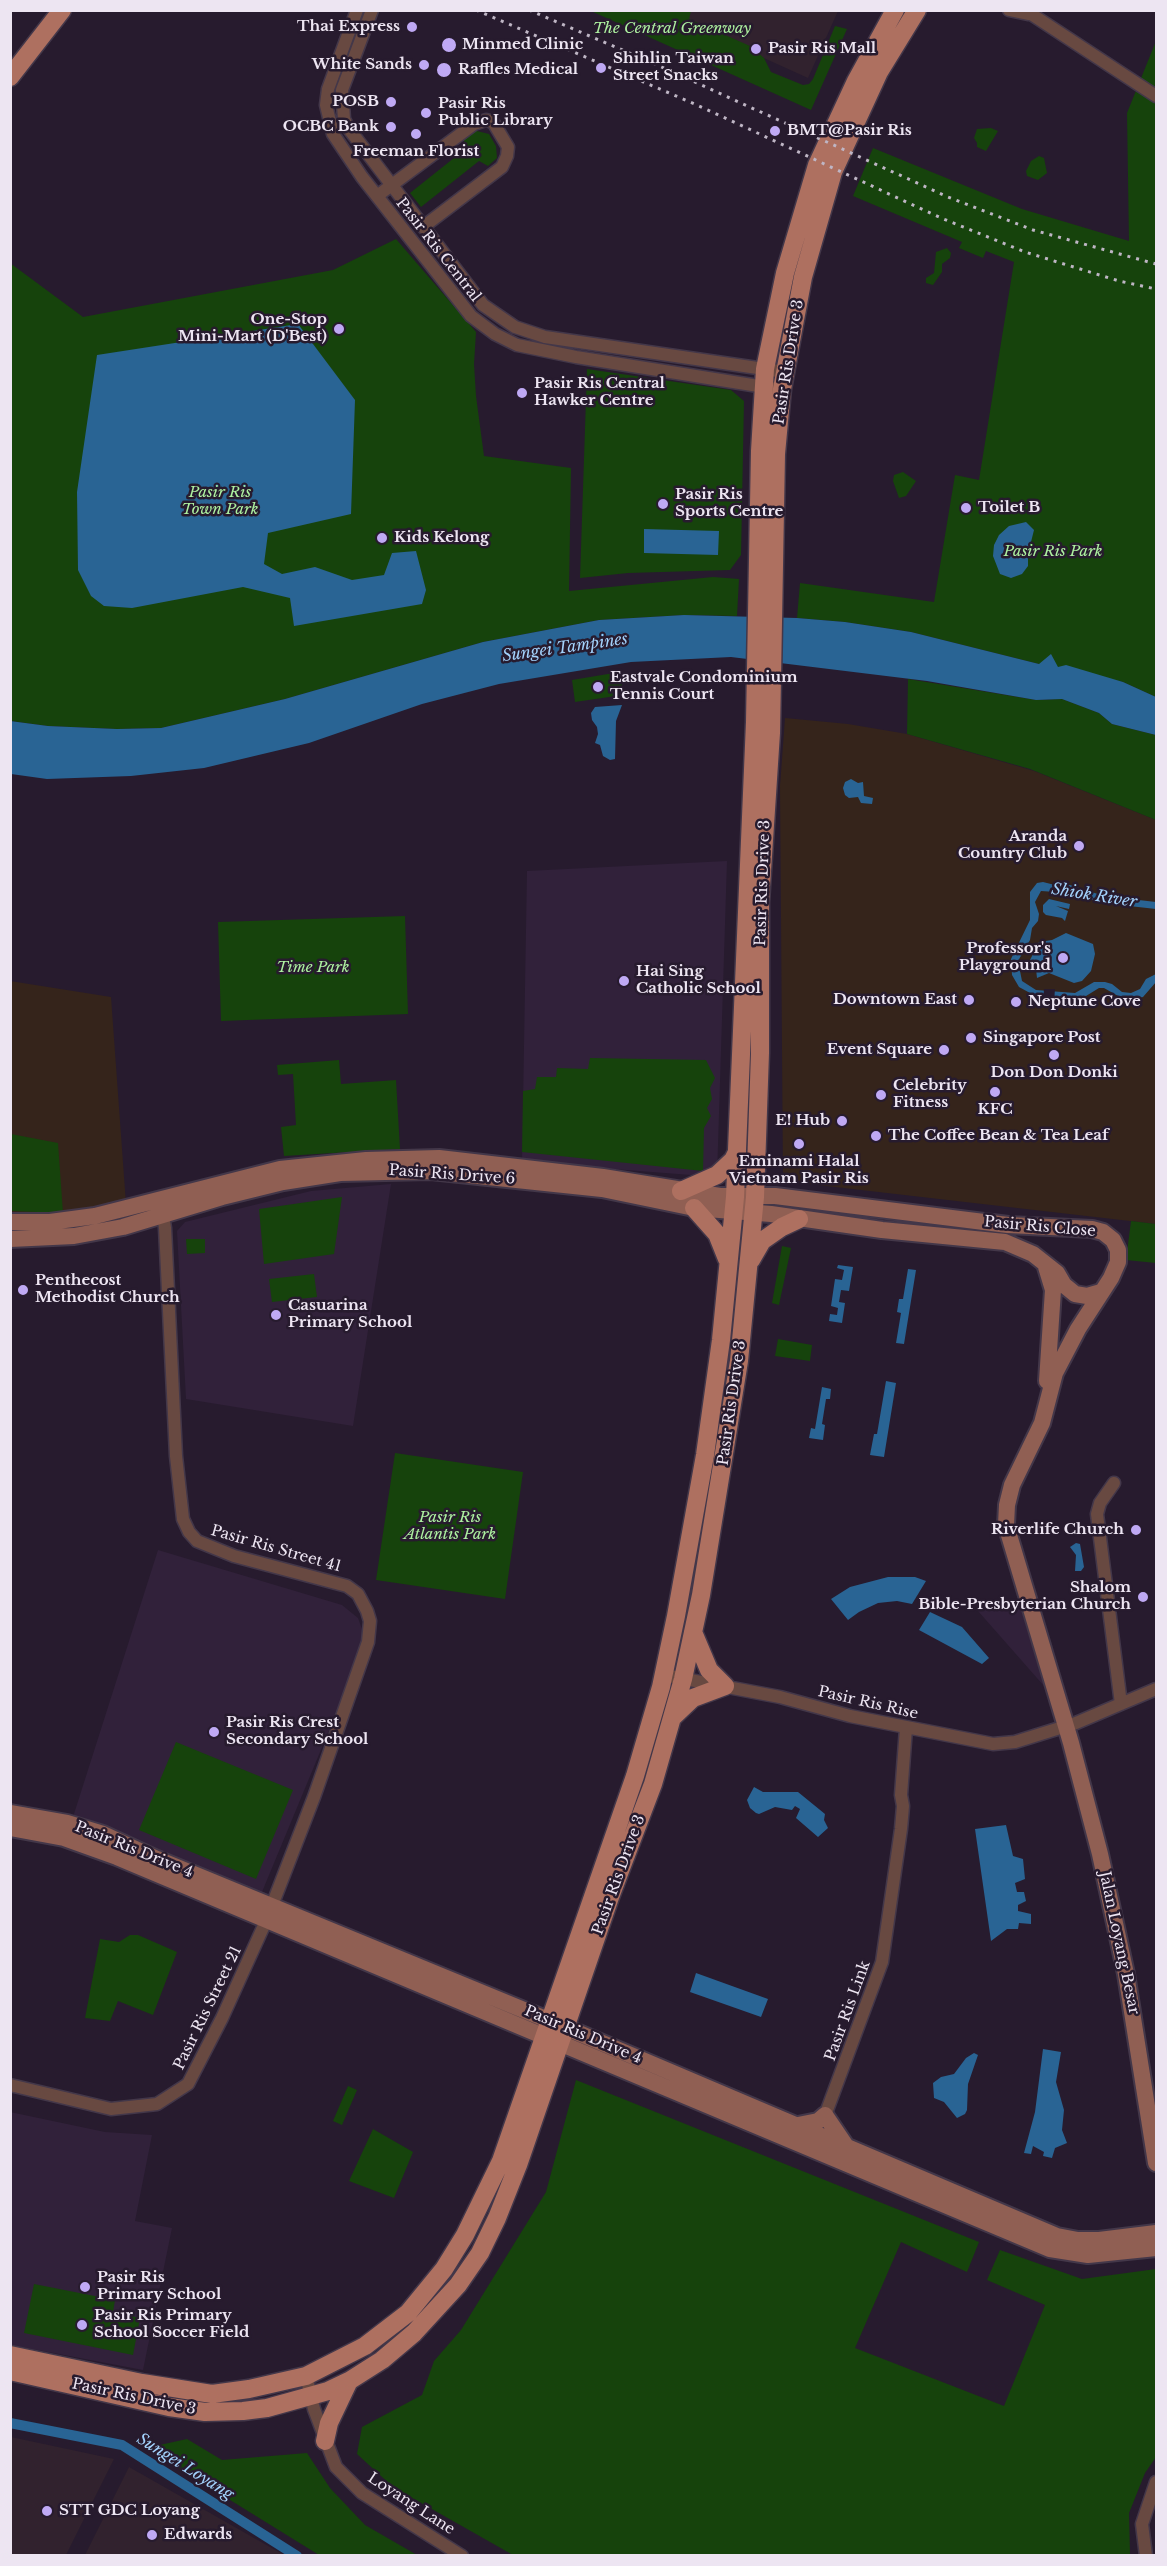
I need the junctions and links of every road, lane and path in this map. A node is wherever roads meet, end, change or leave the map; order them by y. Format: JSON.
{"nodes":[{"id":1,"x":52,"y":10,"type":"edge"},
{"id":2,"x":62,"y":10,"type":"edge"},
{"id":3,"x":357,"y":10,"type":"edge"},
{"id":4,"x":882,"y":10,"type":"edge"},
{"id":5,"x":895,"y":10,"type":"edge"},
{"id":6,"x":1009,"y":10,"type":"edge"},
{"id":7,"x":917,"y":11,"type":"edge"},
{"id":8,"x":368,"y":12,"type":"edge"},
{"id":9,"x":1027,"y":12,"type":"edge"},
{"id":10,"x":10,"y":64,"type":"edge"},
{"id":11,"x":860,"y":73,"type":"junction"},
{"id":12,"x":10,"y":77,"type":"edge"},
{"id":13,"x":1156,"y":96,"type":"edge"},
{"id":14,"x":392,"y":185,"type":"junction"},
{"id":15,"x":377,"y":196,"type":"junction"},
{"id":16,"x":423,"y":226,"type":"junction"},
{"id":17,"x":774,"y":379,"type":"junction"},
{"id":18,"x":764,"y":665,"type":"junction"},
{"id":19,"x":737,"y":1152,"type":"junction"},
{"id":20,"x":681,"y":1191,"type":"junction"},
{"id":21,"x":734,"y":1204,"type":"junction"},
{"id":22,"x":755,"y":1204,"type":"junction"},
{"id":23,"x":162,"y":1208,"type":"junction"},
{"id":24,"x":694,"y":1208,"type":"junction"},
{"id":25,"x":868,"y":1208,"type":"junction"},
{"id":26,"x":800,"y":1219,"type":"junction"},
{"id":27,"x":10,"y":1222,"type":"edge"},
{"id":28,"x":864,"y":1227,"type":"junction"},
{"id":29,"x":10,"y":1239,"type":"edge"},
{"id":30,"x":728,"y":1264,"type":"junction"},
{"id":31,"x":749,"y":1264,"type":"junction"},
{"id":32,"x":1045,"y":1264,"type":"junction"},
{"id":33,"x":1101,"y":1292,"type":"junction"},
{"id":34,"x":1050,"y":1325,"type":"junction"},
{"id":35,"x":1078,"y":1329,"type":"junction"},
{"id":36,"x":1046,"y":1406,"type":"junction"},
{"id":37,"x":1114,"y":1483,"type":"dead end"},
{"id":38,"x":693,"y":1632,"type":"junction"},
{"id":39,"x":664,"y":1675,"type":"junction"},
{"id":40,"x":683,"y":1679,"type":"junction"},
{"id":41,"x":725,"y":1686,"type":"junction"},
{"id":42,"x":1156,"y":1689,"type":"edge"},
{"id":43,"x":1121,"y":1704,"type":"junction"},
{"id":44,"x":671,"y":1719,"type":"junction"},
{"id":45,"x":1065,"y":1727,"type":"junction"},
{"id":46,"x":910,"y":1728,"type":"junction"},
{"id":47,"x":10,"y":1813,"type":"edge"},
{"id":48,"x":10,"y":1828,"type":"edge"},
{"id":49,"x":268,"y":1913,"type":"junction"},
{"id":50,"x":554,"y":2032,"type":"junction"},
{"id":51,"x":10,"y":2085,"type":"edge"},
{"id":52,"x":825,"y":2115,"type":"junction"},
{"id":53,"x":798,"y":2125,"type":"junction"},
{"id":54,"x":818,"y":2134,"type":"junction"},
{"id":55,"x":846,"y":2146,"type":"junction"},
{"id":56,"x":812,"y":2150,"type":"junction"},
{"id":57,"x":1156,"y":2163,"type":"edge"},
{"id":58,"x":1156,"y":2219,"type":"edge"},
{"id":59,"x":1156,"y":2234,"type":"edge"},
{"id":60,"x":1140,"y":2236,"type":"junction"},
{"id":61,"x":1156,"y":2248,"type":"edge"},
{"id":62,"x":10,"y":2355,"type":"edge"},
{"id":63,"x":10,"y":2370,"type":"edge"},
{"id":64,"x":306,"y":2376,"type":"junction"},
{"id":65,"x":349,"y":2382,"type":"junction"},
{"id":66,"x":310,"y":2396,"type":"junction"},
{"id":67,"x":325,"y":2441,"type":"junction"},
{"id":68,"x":1156,"y":2482,"type":"edge"},
{"id":69,"x":462,"y":2556,"type":"edge"},
{"id":70,"x":1146,"y":2556,"type":"edge"}],
"edges":[{"from":1,"to":10,"type":"main road"},
{"from":2,"to":12,"type":"main road"},
{"from":3,"to":15,"type":"street","name":"Pasir Ris Central"},
{"from":4,"to":11,"type":"main road"},
{"from":5,"to":11,"type":"main road","name":"Pasir Ris Drive 3"},
{"from":6,"to":9,"type":"street"},
{"from":7,"to":17,"type":"main road","name":"Pasir Ris Drive 3"},
{"from":8,"to":14,"type":"street","name":"Pasir Ris Central"},
{"from":9,"to":13,"type":"street"},
{"from":11,"to":17,"type":"main road","name":"Pasir Ris Drive 3"},
{"from":14,"to":15,"type":"street"},
{"from":14,"to":16,"type":"street","name":"Pasir Ris Central"},
{"from":14,"to":16,"type":"street"},
{"from":15,"to":17,"type":"street","name":"Pasir Ris Central"},
{"from":16,"to":17,"type":"street","name":"Pasir Ris Central"},
{"from":17,"to":18,"type":"main road","name":"Pasir Ris Drive 3"},
{"from":18,"to":19,"type":"main road","name":"Pasir Ris Drive 3"},
{"from":18,"to":22,"type":"main road","name":"Pasir Ris Drive 3"},
{"from":19,"to":20,"type":"main road"},
{"from":19,"to":21,"type":"main road","name":"Pasir Ris Drive 3"},
{"from":20,"to":21,"type":"street","name":"Pasir Ris Drive 6"},
{"from":20,"to":23,"type":"street","name":"Pasir Ris Drive 6"},
{"from":21,"to":22,"type":"street","name":"Pasir Ris Drive 6"},
{"from":21,"to":24,"type":"street","name":"Pasir Ris Drive 6"},
{"from":21,"to":30,"type":"main road","name":"Pasir Ris Drive 3"},
{"from":22,"to":25,"type":"street","name":"Pasir Ris Close"},
{"from":22,"to":26,"type":"street","name":"Pasir Ris Close"},
{"from":22,"to":31,"type":"main road","name":"Pasir Ris Drive 3"},
{"from":23,"to":24,"type":"street","name":"Pasir Ris Drive 6"},
{"from":23,"to":27,"type":"street","name":"Pasir Ris Drive 6"},
{"from":23,"to":29,"type":"street","name":"Pasir Ris Drive 6"},
{"from":23,"to":49,"type":"street","name":"Pasir Ris Street 41"},
{"from":24,"to":30,"type":"main road"},
{"from":25,"to":28,"type":"street"},
{"from":25,"to":33,"type":"street","name":"Pasir Ris Close"},
{"from":26,"to":28,"type":"street","name":"Pasir Ris Close"},
{"from":26,"to":31,"type":"main road"},
{"from":28,"to":32,"type":"street","name":"Pasir Ris Close"},
{"from":30,"to":39,"type":"main road","name":"Pasir Ris Drive 3"},
{"from":31,"to":38,"type":"main road","name":"Pasir Ris Drive 3"},
{"from":32,"to":33,"type":"street","name":"Pasir Ris Close"},
{"from":32,"to":34,"type":"street","name":"Jalan Loyang Besar"},
{"from":33,"to":35,"type":"street","name":"Jalan Loyang Besar"},
{"from":34,"to":35,"type":"street"},
{"from":34,"to":36,"type":"street","name":"Jalan Loyang Besar"},
{"from":35,"to":36,"type":"street","name":"Jalan Loyang Besar"},
{"from":36,"to":45,"type":"street","name":"Jalan Loyang Besar"},
{"from":37,"to":43,"type":"street"},
{"from":38,"to":40,"type":"main road","name":"Pasir Ris Drive 3"},
{"from":38,"to":41,"type":"main road"},
{"from":39,"to":40,"type":"street","name":"Pasir Ris Rise"},
{"from":39,"to":50,"type":"main road","name":"Pasir Ris Drive 3"},
{"from":40,"to":41,"type":"street","name":"Pasir Ris Rise"},
{"from":40,"to":44,"type":"main road","name":"Pasir Ris Drive 3"},
{"from":41,"to":44,"type":"main road"},
{"from":41,"to":46,"type":"street","name":"Pasir Ris Rise"},
{"from":42,"to":43,"type":"street"},
{"from":43,"to":45,"type":"street"},
{"from":44,"to":50,"type":"main road","name":"Pasir Ris Drive 3"},
{"from":45,"to":46,"type":"street","name":"Pasir Ris Rise"},
{"from":45,"to":57,"type":"street","name":"Jalan Loyang Besar"},
{"from":46,"to":52,"type":"street","name":"Pasir Ris Link"},
{"from":47,"to":49,"type":"street","name":"Pasir Ris Drive 4"},
{"from":48,"to":49,"type":"street","name":"Pasir Ris Drive 4"},
{"from":49,"to":50,"type":"street","name":"Pasir Ris Drive 4"},
{"from":49,"to":51,"type":"street","name":"Pasir Ris Street 21"},
{"from":50,"to":53,"type":"street","name":"Pasir Ris Drive 4"},
{"from":50,"to":56,"type":"street","name":"Pasir Ris Drive 4"},
{"from":50,"to":64,"type":"main road","name":"Pasir Ris Drive 3"},
{"from":50,"to":65,"type":"main road","name":"Pasir Ris Drive 3"},
{"from":52,"to":53,"type":"street"},
{"from":52,"to":54,"type":"street","name":"Pasir Ris Link"},
{"from":52,"to":55,"type":"street"},
{"from":53,"to":54,"type":"street","name":"Pasir Ris Drive 4"},
{"from":54,"to":55,"type":"street","name":"Pasir Ris Drive 4"},
{"from":54,"to":56,"type":"street","name":"Pasir Ris Link"},
{"from":55,"to":60,"type":"street","name":"Pasir Ris Drive 4"},
{"from":56,"to":61,"type":"street","name":"Pasir Ris Drive 4"},
{"from":58,"to":60,"type":"street"},
{"from":59,"to":60,"type":"street","name":"Pasir Ris Drive 4"},
{"from":62,"to":64,"type":"main road","name":"Pasir Ris Drive 3"},
{"from":63,"to":66,"type":"main road","name":"Pasir Ris Drive 3"},
{"from":64,"to":66,"type":"street","name":"Loyang Lane"},
{"from":65,"to":66,"type":"main road","name":"Pasir Ris Drive 3"},
{"from":65,"to":67,"type":"main road"},
{"from":66,"to":67,"type":"street","name":"Loyang Lane"},
{"from":67,"to":69,"type":"street","name":"Loyang Lane"},
{"from":68,"to":70,"type":"street"}]}
